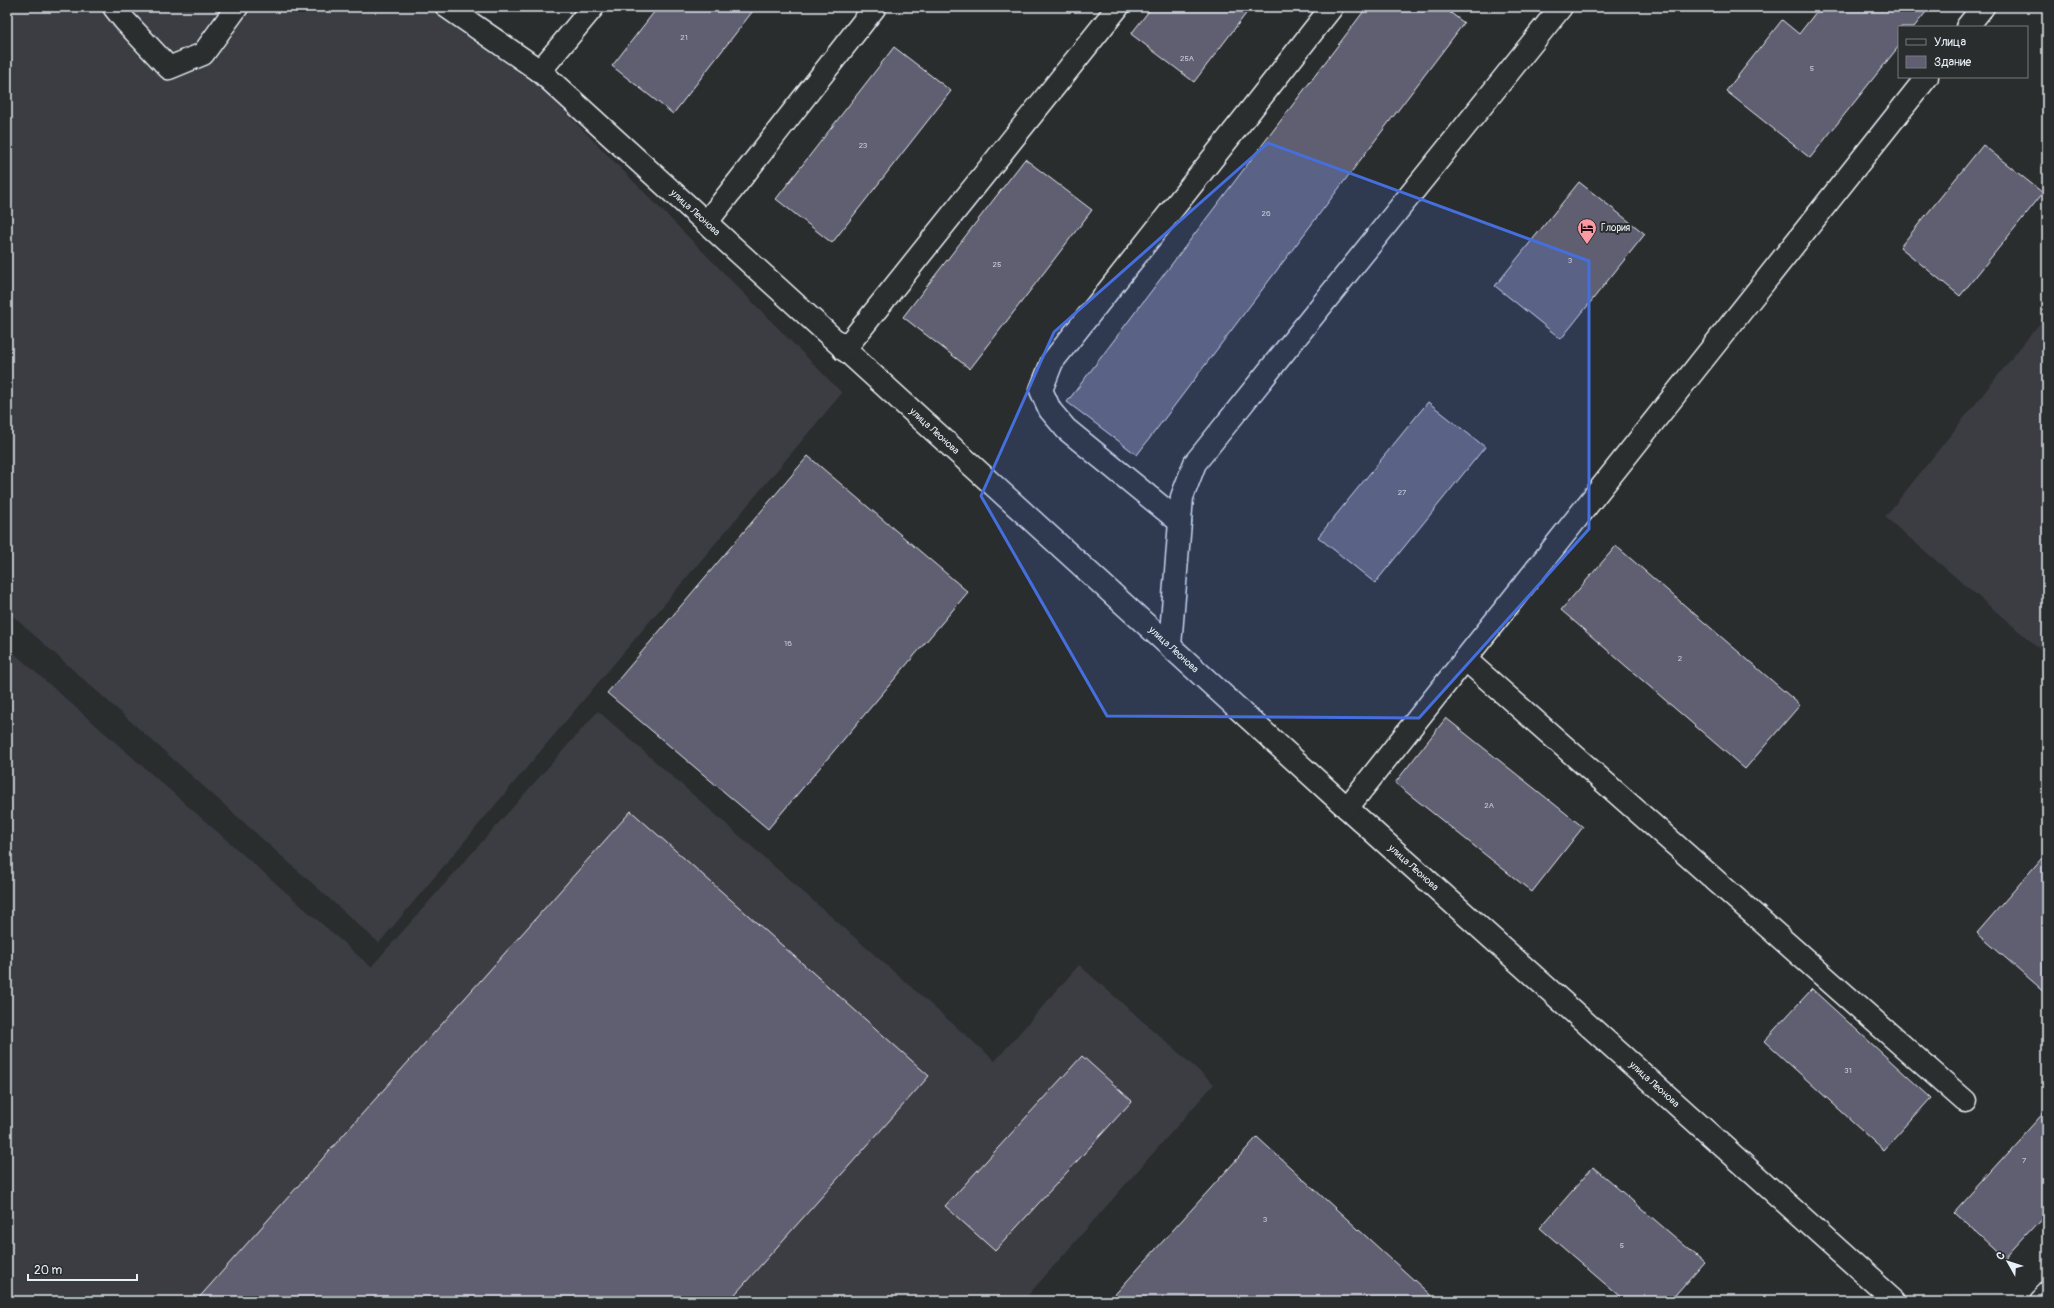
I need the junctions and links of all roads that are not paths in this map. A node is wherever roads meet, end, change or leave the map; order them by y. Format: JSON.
{"nodes":[{"id":1,"x":114,"y":7,"type":"edge"},
{"id":2,"x":238,"y":7,"type":"edge"},
{"id":3,"x":447,"y":7,"type":"edge"},
{"id":4,"x":593,"y":7,"type":"edge"},
{"id":5,"x":875,"y":7,"type":"edge"},
{"id":6,"x":1118,"y":7,"type":"edge"},
{"id":7,"x":1332,"y":7,"type":"edge"},
{"id":8,"x":1561,"y":7,"type":"edge"},
{"id":9,"x":1982,"y":7,"type":"edge"},
{"id":10,"x":1968,"y":26,"type":"edge"},
{"id":11,"x":540,"y":72,"type":"junction"},
{"id":12,"x":1926,"y":78,"type":"edge"},
{"id":13,"x":706,"y":223,"type":"junction"},
{"id":14,"x":844,"y":350,"type":"junction"},
{"id":15,"x":1180,"y":522,"type":"junction"},
{"id":16,"x":1170,"y":646,"type":"junction"},
{"id":17,"x":1465,"y":659,"type":"junction"},
{"id":18,"x":1348,"y":808,"type":"junction"},
{"id":19,"x":1965,"y":1101,"type":"dead end"},
{"id":20,"x":2047,"y":1294,"type":"edge"},
{"id":21,"x":1895,"y":1301,"type":"edge"},
{"id":22,"x":2040,"y":1301,"type":"edge"}],
"edges":[{"from":1,"to":2,"type":"street"},
{"from":3,"to":11,"type":"street","name":"улица Леонова"},
{"from":4,"to":11,"type":"street"},
{"from":5,"to":13,"type":"street"},
{"from":6,"to":14,"type":"street"},
{"from":7,"to":15,"type":"street"},
{"from":8,"to":15,"type":"street"},
{"from":9,"to":10,"type":"street"},
{"from":11,"to":13,"type":"street","name":"улица Леонова"},
{"from":12,"to":17,"type":"street"},
{"from":13,"to":14,"type":"street","name":"улица Леонова"},
{"from":14,"to":16,"type":"street","name":"улица Леонова"},
{"from":15,"to":16,"type":"street"},
{"from":16,"to":18,"type":"street","name":"улица Леонова"},
{"from":17,"to":18,"type":"street"},
{"from":17,"to":19,"type":"street"},
{"from":18,"to":21,"type":"street","name":"улица Леонова"},
{"from":20,"to":22,"type":"street"}]}
